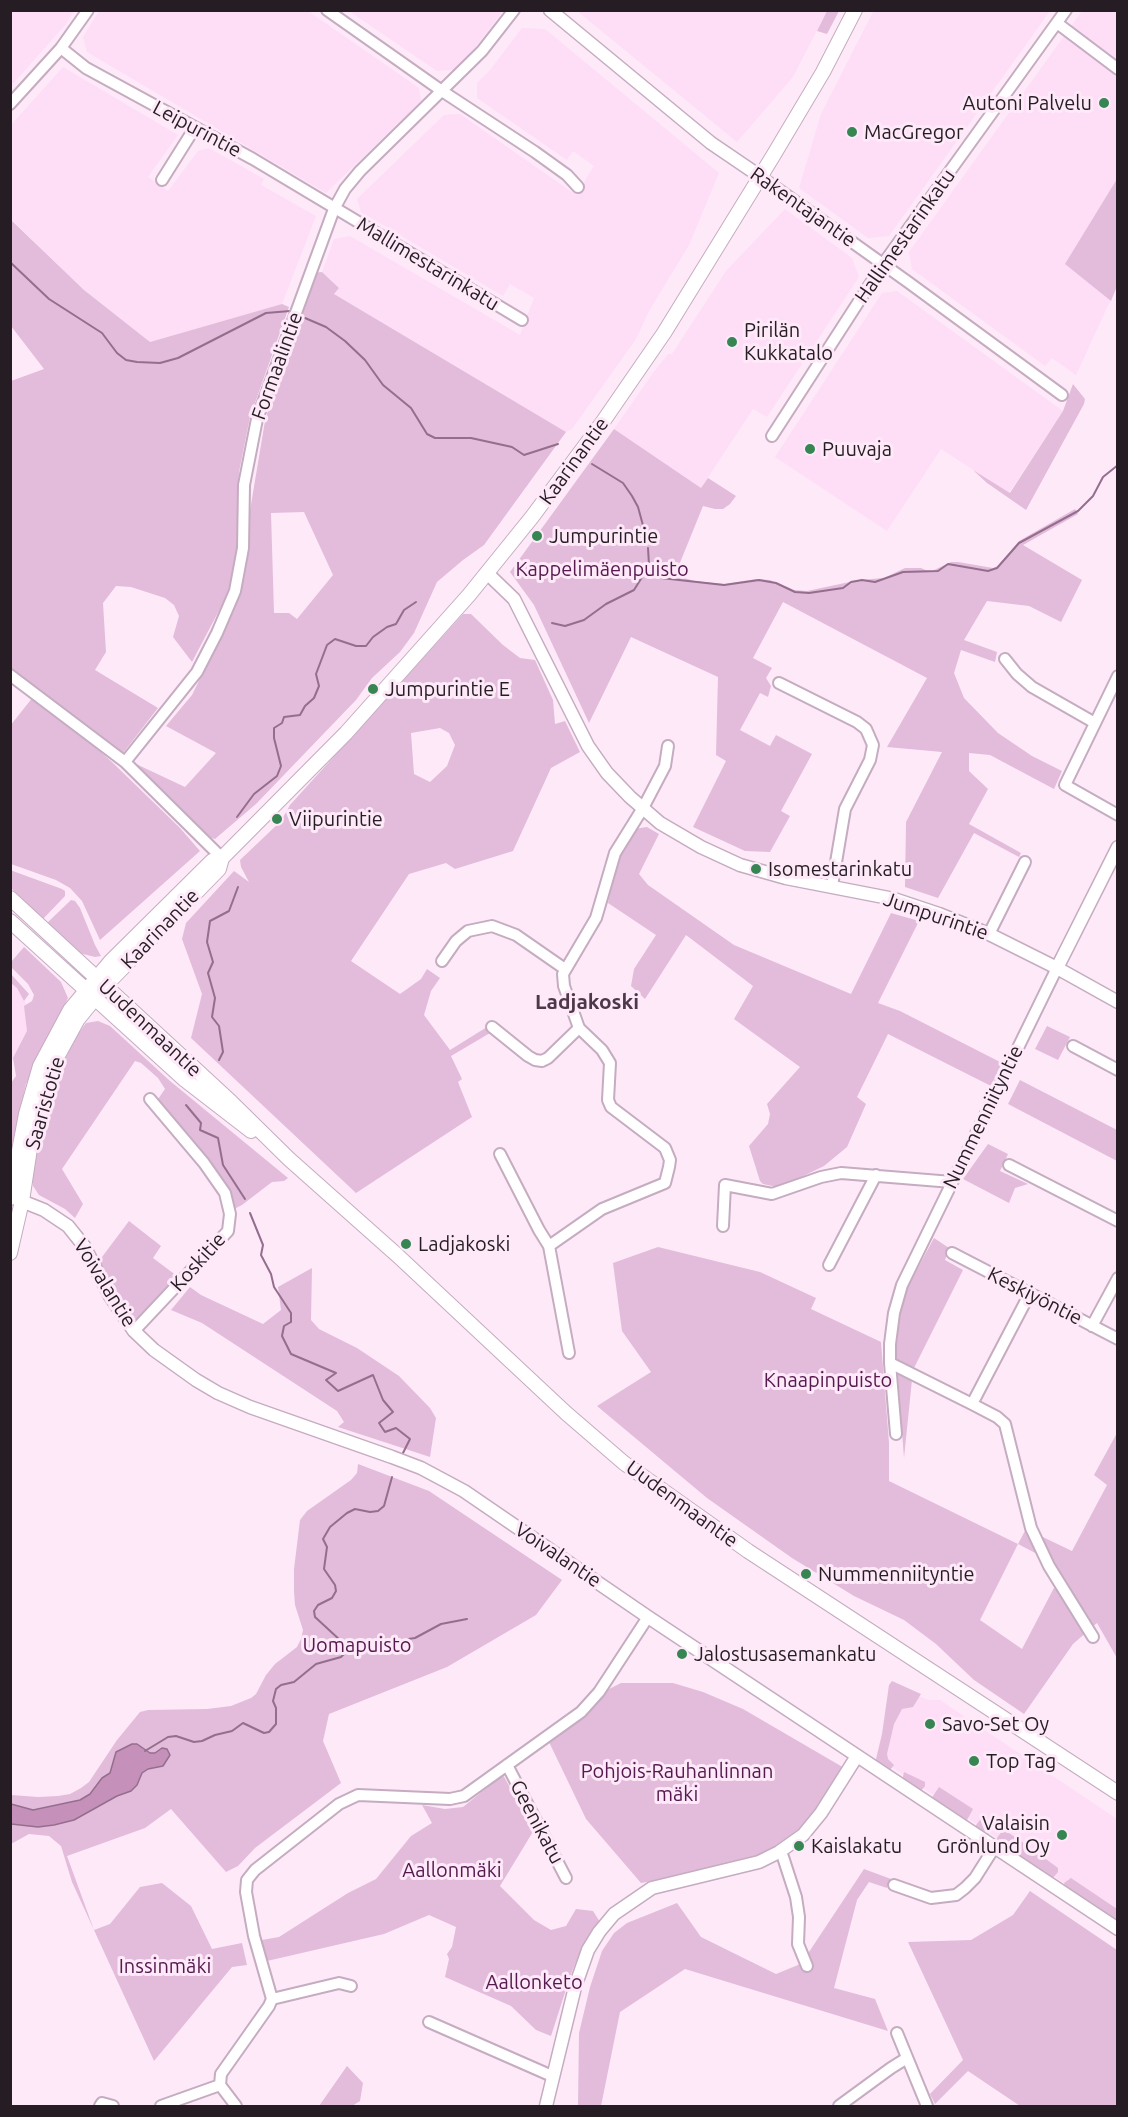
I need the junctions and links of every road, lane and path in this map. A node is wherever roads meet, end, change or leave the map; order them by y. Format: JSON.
{"nodes":[{"id":1,"x":88,"y":10,"type":"edge"},
{"id":2,"x":327,"y":10,"type":"edge"},
{"id":3,"x":514,"y":10,"type":"edge"},
{"id":4,"x":550,"y":10,"type":"edge"},
{"id":5,"x":855,"y":10,"type":"edge"},
{"id":6,"x":1066,"y":10,"type":"edge"},
{"id":7,"x":1057,"y":23,"type":"junction"},
{"id":8,"x":61,"y":48,"type":"junction"},
{"id":9,"x":1118,"y":69,"type":"edge"},
{"id":10,"x":442,"y":91,"type":"junction"},
{"id":11,"x":10,"y":104,"type":"edge"},
{"id":12,"x":194,"y":129,"type":"junction"},
{"id":13,"x":761,"y":177,"type":"junction"},
{"id":14,"x":162,"y":180,"type":"dead end"},
{"id":15,"x":578,"y":187,"type":"dead end"},
{"id":16,"x":334,"y":209,"type":"junction"},
{"id":17,"x":883,"y":264,"type":"junction"},
{"id":18,"x":522,"y":320,"type":"dead end"},
{"id":19,"x":1062,"y":395,"type":"dead end"},
{"id":20,"x":772,"y":436,"type":"dead end"},
{"id":21,"x":487,"y":573,"type":"junction"},
{"id":22,"x":1005,"y":659,"type":"dead end"},
{"id":23,"x":10,"y":675,"type":"edge"},
{"id":24,"x":1118,"y":676,"type":"edge"},
{"id":25,"x":780,"y":683,"type":"dead end"},
{"id":26,"x":1095,"y":723,"type":"junction"},
{"id":27,"x":668,"y":746,"type":"dead end"},
{"id":28,"x":125,"y":762,"type":"junction"},
{"id":29,"x":645,"y":804,"type":"junction"},
{"id":30,"x":1118,"y":815,"type":"edge"},
{"id":31,"x":1118,"y":848,"type":"edge"},
{"id":32,"x":222,"y":858,"type":"junction"},
{"id":33,"x":1025,"y":861,"type":"dead end"},
{"id":34,"x":832,"y":886,"type":"junction"},
{"id":35,"x":10,"y":898,"type":"edge"},
{"id":36,"x":10,"y":921,"type":"edge"},
{"id":37,"x":989,"y":934,"type":"junction"},
{"id":38,"x":442,"y":961,"type":"dead end"},
{"id":39,"x":1057,"y":968,"type":"junction"},
{"id":40,"x":565,"y":969,"type":"junction"},
{"id":41,"x":100,"y":982,"type":"junction"},
{"id":42,"x":90,"y":994,"type":"junction"},
{"id":43,"x":1118,"y":1002,"type":"edge"},
{"id":44,"x":492,"y":1027,"type":"dead end"},
{"id":45,"x":579,"y":1028,"type":"junction"},
{"id":46,"x":1073,"y":1046,"type":"dead end"},
{"id":47,"x":1118,"y":1070,"type":"edge"},
{"id":48,"x":150,"y":1099,"type":"dead end"},
{"id":49,"x":500,"y":1154,"type":"dead end"},
{"id":50,"x":289,"y":1159,"type":"junction"},
{"id":51,"x":1009,"y":1165,"type":"dead end"},
{"id":52,"x":876,"y":1175,"type":"junction"},
{"id":53,"x":952,"y":1182,"type":"junction"},
{"id":54,"x":13,"y":1198,"type":"edge"},
{"id":55,"x":1118,"y":1221,"type":"edge"},
{"id":56,"x":723,"y":1226,"type":"dead end"},
{"id":57,"x":549,"y":1246,"type":"junction"},
{"id":58,"x":10,"y":1253,"type":"edge"},
{"id":59,"x":952,"y":1253,"type":"dead end"},
{"id":60,"x":829,"y":1265,"type":"dead end"},
{"id":61,"x":1118,"y":1278,"type":"edge"},
{"id":62,"x":1030,"y":1293,"type":"junction"},
{"id":63,"x":1092,"y":1326,"type":"junction"},
{"id":64,"x":134,"y":1331,"type":"junction"},
{"id":65,"x":1118,"y":1339,"type":"edge"},
{"id":66,"x":569,"y":1353,"type":"dead end"},
{"id":67,"x":890,"y":1363,"type":"junction"},
{"id":68,"x":972,"y":1404,"type":"junction"},
{"id":69,"x":896,"y":1434,"type":"dead end"},
{"id":70,"x":648,"y":1617,"type":"junction"},
{"id":71,"x":1093,"y":1636,"type":"dead end"},
{"id":72,"x":857,"y":1756,"type":"junction"},
{"id":73,"x":507,"y":1766,"type":"junction"},
{"id":74,"x":1118,"y":1793,"type":"edge"},
{"id":75,"x":994,"y":1848,"type":"junction"},
{"id":76,"x":779,"y":1852,"type":"junction"},
{"id":77,"x":566,"y":1878,"type":"dead end"},
{"id":78,"x":894,"y":1885,"type":"dead end"},
{"id":79,"x":1118,"y":1929,"type":"edge"},
{"id":80,"x":807,"y":1966,"type":"dead end"},
{"id":81,"x":351,"y":1986,"type":"dead end"},
{"id":82,"x":272,"y":1999,"type":"junction"},
{"id":83,"x":429,"y":2022,"type":"dead end"},
{"id":84,"x":897,"y":2033,"type":"dead end"},
{"id":85,"x":907,"y":2058,"type":"junction"},
{"id":86,"x":552,"y":2076,"type":"junction"},
{"id":87,"x":220,"y":2085,"type":"junction"},
{"id":88,"x":161,"y":2106,"type":"edge"},
{"id":89,"x":236,"y":2106,"type":"edge"},
{"id":90,"x":546,"y":2106,"type":"edge"},
{"id":91,"x":839,"y":2106,"type":"edge"},
{"id":92,"x":927,"y":2106,"type":"edge"}],
"edges":[{"from":1,"to":8,"type":"street"},
{"from":2,"to":10,"type":"street"},
{"from":3,"to":10,"type":"street","name":"Formaalintie"},
{"from":4,"to":13,"type":"street","name":"Rakentajantie"},
{"from":5,"to":13,"type":"main road","name":"Kaarinantie"},
{"from":6,"to":7,"type":"street","name":"Hallimestarinkatu"},
{"from":7,"to":9,"type":"street"},
{"from":7,"to":17,"type":"street","name":"Hallimestarinkatu"},
{"from":8,"to":11,"type":"street"},
{"from":8,"to":12,"type":"street","name":"Leipurintie"},
{"from":10,"to":15,"type":"street"},
{"from":10,"to":16,"type":"street","name":"Formaalintie"},
{"from":12,"to":14,"type":"street"},
{"from":12,"to":16,"type":"street","name":"Leipurintie"},
{"from":13,"to":17,"type":"street","name":"Rakentajantie"},
{"from":13,"to":21,"type":"main road","name":"Kaarinantie"},
{"from":16,"to":18,"type":"street","name":"Mallimestarinkatu"},
{"from":16,"to":28,"type":"street","name":"Formaalintie"},
{"from":17,"to":19,"type":"street","name":"Rakentajantie"},
{"from":17,"to":20,"type":"street","name":"Hallimestarinkatu"},
{"from":21,"to":29,"type":"street","name":"Jumpurintie"},
{"from":21,"to":32,"type":"main road","name":"Kaarinantie"},
{"from":22,"to":26,"type":"street"},
{"from":23,"to":28,"type":"street"},
{"from":24,"to":26,"type":"street"},
{"from":25,"to":34,"type":"street"},
{"from":26,"to":30,"type":"street"},
{"from":27,"to":29,"type":"street"},
{"from":28,"to":32,"type":"street"},
{"from":29,"to":34,"type":"street","name":"Jumpurintie"},
{"from":29,"to":40,"type":"street"},
{"from":31,"to":39,"type":"street","name":"Nummenniityntie"},
{"from":32,"to":41,"type":"main road","name":"Kaarinantie"},
{"from":33,"to":37,"type":"street"},
{"from":34,"to":37,"type":"street","name":"Jumpurintie"},
{"from":35,"to":41,"type":"main road","name":"Uudenmaantie"},
{"from":36,"to":42,"type":"main road","name":"Uudenmaantie"},
{"from":37,"to":39,"type":"street","name":"Jumpurintie"},
{"from":38,"to":40,"type":"street"},
{"from":39,"to":43,"type":"street","name":"Jumpurintie"},
{"from":39,"to":53,"type":"street","name":"Nummenniityntie"},
{"from":40,"to":45,"type":"street"},
{"from":41,"to":42,"type":"main road","name":"Saaristotie"},
{"from":41,"to":50,"type":"main road","name":"Uudenmaantie"},
{"from":42,"to":50,"type":"main road","name":"Uudenmaantie"},
{"from":42,"to":54,"type":"main road","name":"Saaristotie"},
{"from":44,"to":45,"type":"street"},
{"from":45,"to":57,"type":"street"},
{"from":46,"to":47,"type":"street"},
{"from":48,"to":64,"type":"street","name":"Koskitie"},
{"from":49,"to":57,"type":"street"},
{"from":50,"to":74,"type":"main road","name":"Uudenmaantie"},
{"from":51,"to":55,"type":"street"},
{"from":52,"to":53,"type":"street"},
{"from":52,"to":56,"type":"street"},
{"from":52,"to":60,"type":"street"},
{"from":53,"to":67,"type":"street","name":"Nummenniityntie"},
{"from":54,"to":58,"type":"main road","name":"Saaristotie"},
{"from":54,"to":64,"type":"street","name":"Voivalantie"},
{"from":57,"to":66,"type":"street"},
{"from":59,"to":62,"type":"street","name":"Keskiyöntie"},
{"from":61,"to":63,"type":"street"},
{"from":62,"to":63,"type":"street","name":"Keskiyöntie"},
{"from":62,"to":68,"type":"street"},
{"from":63,"to":65,"type":"street","name":"Keskiyöntie"},
{"from":64,"to":70,"type":"street","name":"Voivalantie"},
{"from":67,"to":68,"type":"street"},
{"from":67,"to":69,"type":"street","name":"Nummenniityntie"},
{"from":68,"to":71,"type":"street"},
{"from":70,"to":72,"type":"street","name":"Voivalantie"},
{"from":70,"to":73,"type":"street"},
{"from":72,"to":75,"type":"street","name":"Voivalantie"},
{"from":72,"to":76,"type":"street"},
{"from":73,"to":77,"type":"street","name":"Geenikatu"},
{"from":73,"to":82,"type":"street"},
{"from":75,"to":78,"type":"street"},
{"from":75,"to":79,"type":"street","name":"Voivalantie"},
{"from":76,"to":80,"type":"street"},
{"from":76,"to":86,"type":"street"},
{"from":81,"to":82,"type":"street"},
{"from":82,"to":87,"type":"street"},
{"from":83,"to":86,"type":"street"},
{"from":84,"to":85,"type":"street"},
{"from":85,"to":91,"type":"street"},
{"from":85,"to":92,"type":"street"},
{"from":86,"to":90,"type":"street"},
{"from":87,"to":88,"type":"street"},
{"from":87,"to":89,"type":"street"}]}
